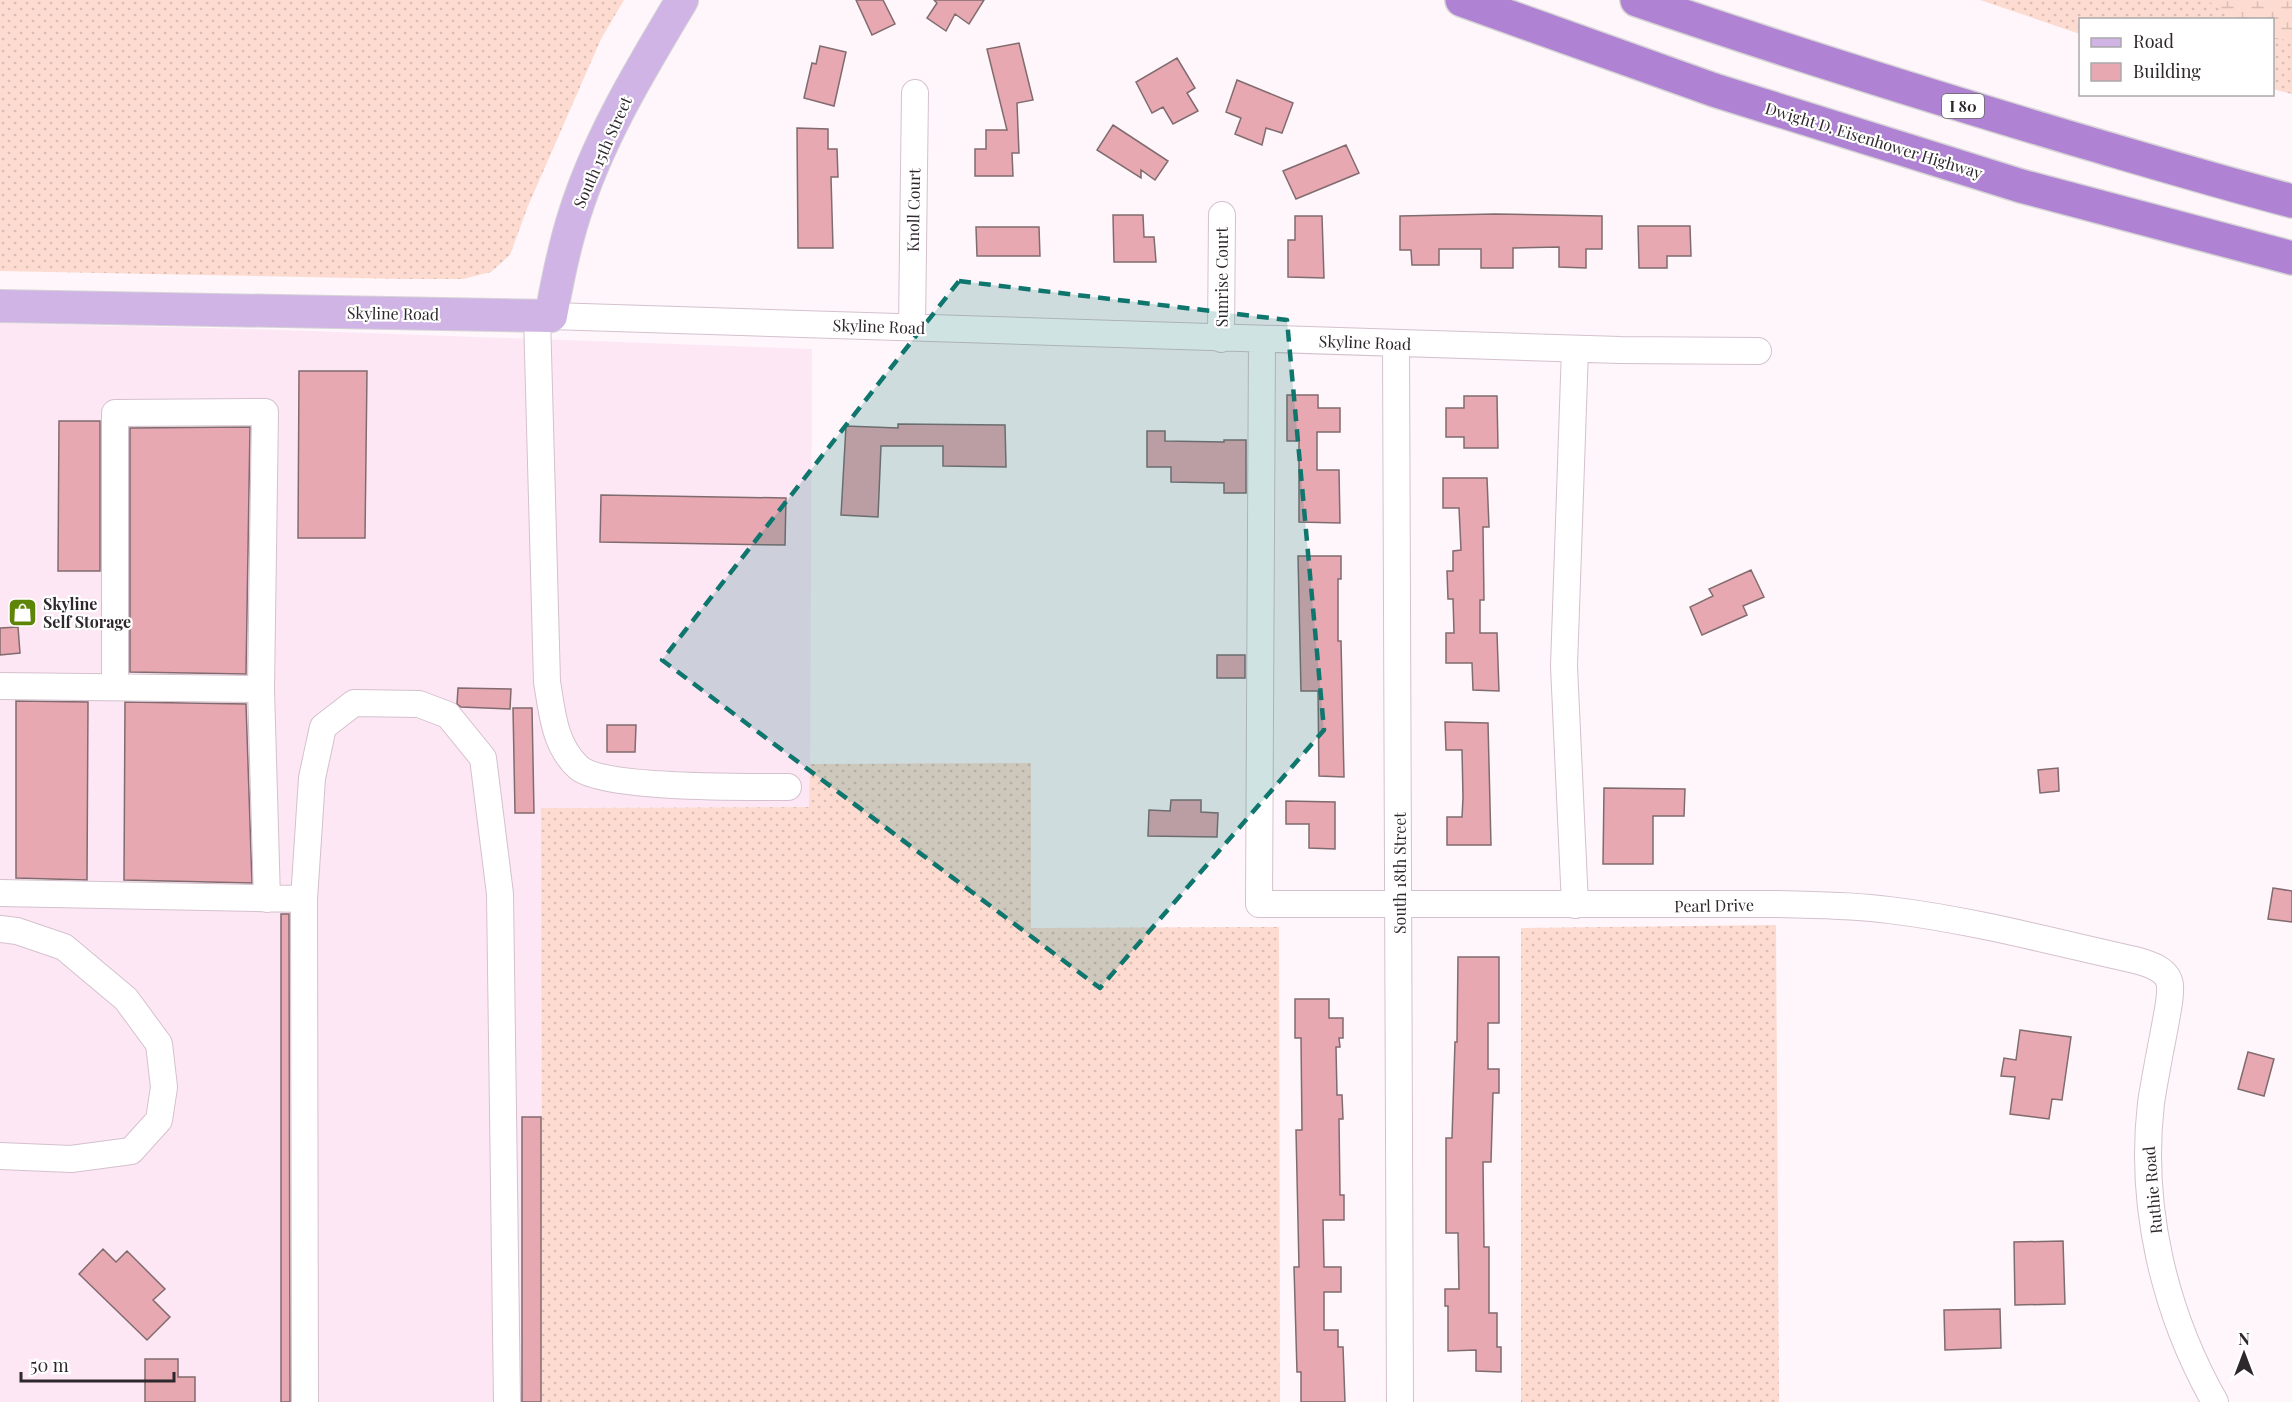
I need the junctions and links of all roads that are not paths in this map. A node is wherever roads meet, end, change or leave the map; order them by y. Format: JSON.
{"nodes":[{"id":1,"x":682,"y":0,"type":"edge"},
{"id":2,"x":1462,"y":0,"type":"edge"},
{"id":3,"x":1637,"y":0,"type":"edge"},
{"id":4,"x":915,"y":93,"type":"dead end"},
{"id":5,"x":2292,"y":201,"type":"edge"},
{"id":6,"x":1222,"y":215,"type":"dead end"},
{"id":7,"x":2292,"y":258,"type":"edge"},
{"id":8,"x":0,"y":306,"type":"edge"},
{"id":9,"x":544,"y":316,"type":"junction"},
{"id":10,"x":912,"y":327,"type":"junction"},
{"id":11,"x":1221,"y":339,"type":"junction"},
{"id":12,"x":1262,"y":340,"type":"junction"},
{"id":13,"x":1396,"y":343,"type":"junction"},
{"id":14,"x":1575,"y":349,"type":"junction"},
{"id":15,"x":1758,"y":351,"type":"dead end"},
{"id":16,"x":0,"y":686,"type":"edge"},
{"id":17,"x":115,"y":687,"type":"junction"},
{"id":18,"x":261,"y":689,"type":"junction"},
{"id":19,"x":788,"y":787,"type":"dead end"},
{"id":20,"x":0,"y":893,"type":"edge"},
{"id":21,"x":267,"y":899,"type":"junction"},
{"id":22,"x":304,"y":900,"type":"junction"},
{"id":23,"x":1399,"y":905,"type":"junction"},
{"id":24,"x":1575,"y":905,"type":"junction"},
{"id":25,"x":0,"y":929,"type":"edge"},
{"id":26,"x":2162,"y":971,"type":"joint"},
{"id":27,"x":0,"y":1156,"type":"edge"},
{"id":28,"x":305,"y":1402,"type":"edge"},
{"id":29,"x":507,"y":1402,"type":"edge"},
{"id":30,"x":1400,"y":1402,"type":"edge"},
{"id":31,"x":2215,"y":1402,"type":"edge"}],
"edges":[{"from":1,"to":9,"type":"main road","name":"South 15th Street"},
{"from":2,"to":7,"type":"highway","name":"Dwight D. Eisenhower Highway"},
{"from":3,"to":5,"type":"highway","number":"I 80"},
{"from":4,"to":10,"type":"street","name":"Knoll Court"},
{"from":6,"to":11,"type":"street","name":"Sunrise Court"},
{"from":8,"to":9,"type":"main road","name":"Skyline Road"},
{"from":9,"to":10,"type":"street","name":"Skyline Road"},
{"from":9,"to":19,"type":"street"},
{"from":10,"to":11,"type":"street","name":"Skyline Road"},
{"from":11,"to":12,"type":"street","name":"Skyline Road"},
{"from":12,"to":13,"type":"street","name":"Skyline Road"},
{"from":12,"to":23,"type":"street","name":"Pearl Drive"},
{"from":13,"to":14,"type":"street","name":"Skyline Road"},
{"from":13,"to":23,"type":"street","name":"South 18th Street"},
{"from":14,"to":15,"type":"street","name":"Skyline Road"},
{"from":14,"to":24,"type":"street"},
{"from":16,"to":17,"type":"street"},
{"from":17,"to":18,"type":"street"},
{"from":17,"to":18,"type":"street"},
{"from":18,"to":21,"type":"street"},
{"from":20,"to":21,"type":"street"},
{"from":21,"to":22,"type":"street"},
{"from":22,"to":28,"type":"street"},
{"from":22,"to":29,"type":"street"},
{"from":23,"to":24,"type":"street","name":"Pearl Drive"},
{"from":23,"to":30,"type":"street","name":"South 18th Street"},
{"from":24,"to":26,"type":"street","name":"Pearl Drive"},
{"from":25,"to":27,"type":"street"},
{"from":26,"to":31,"type":"street","name":"Ruthie Road"}]}
